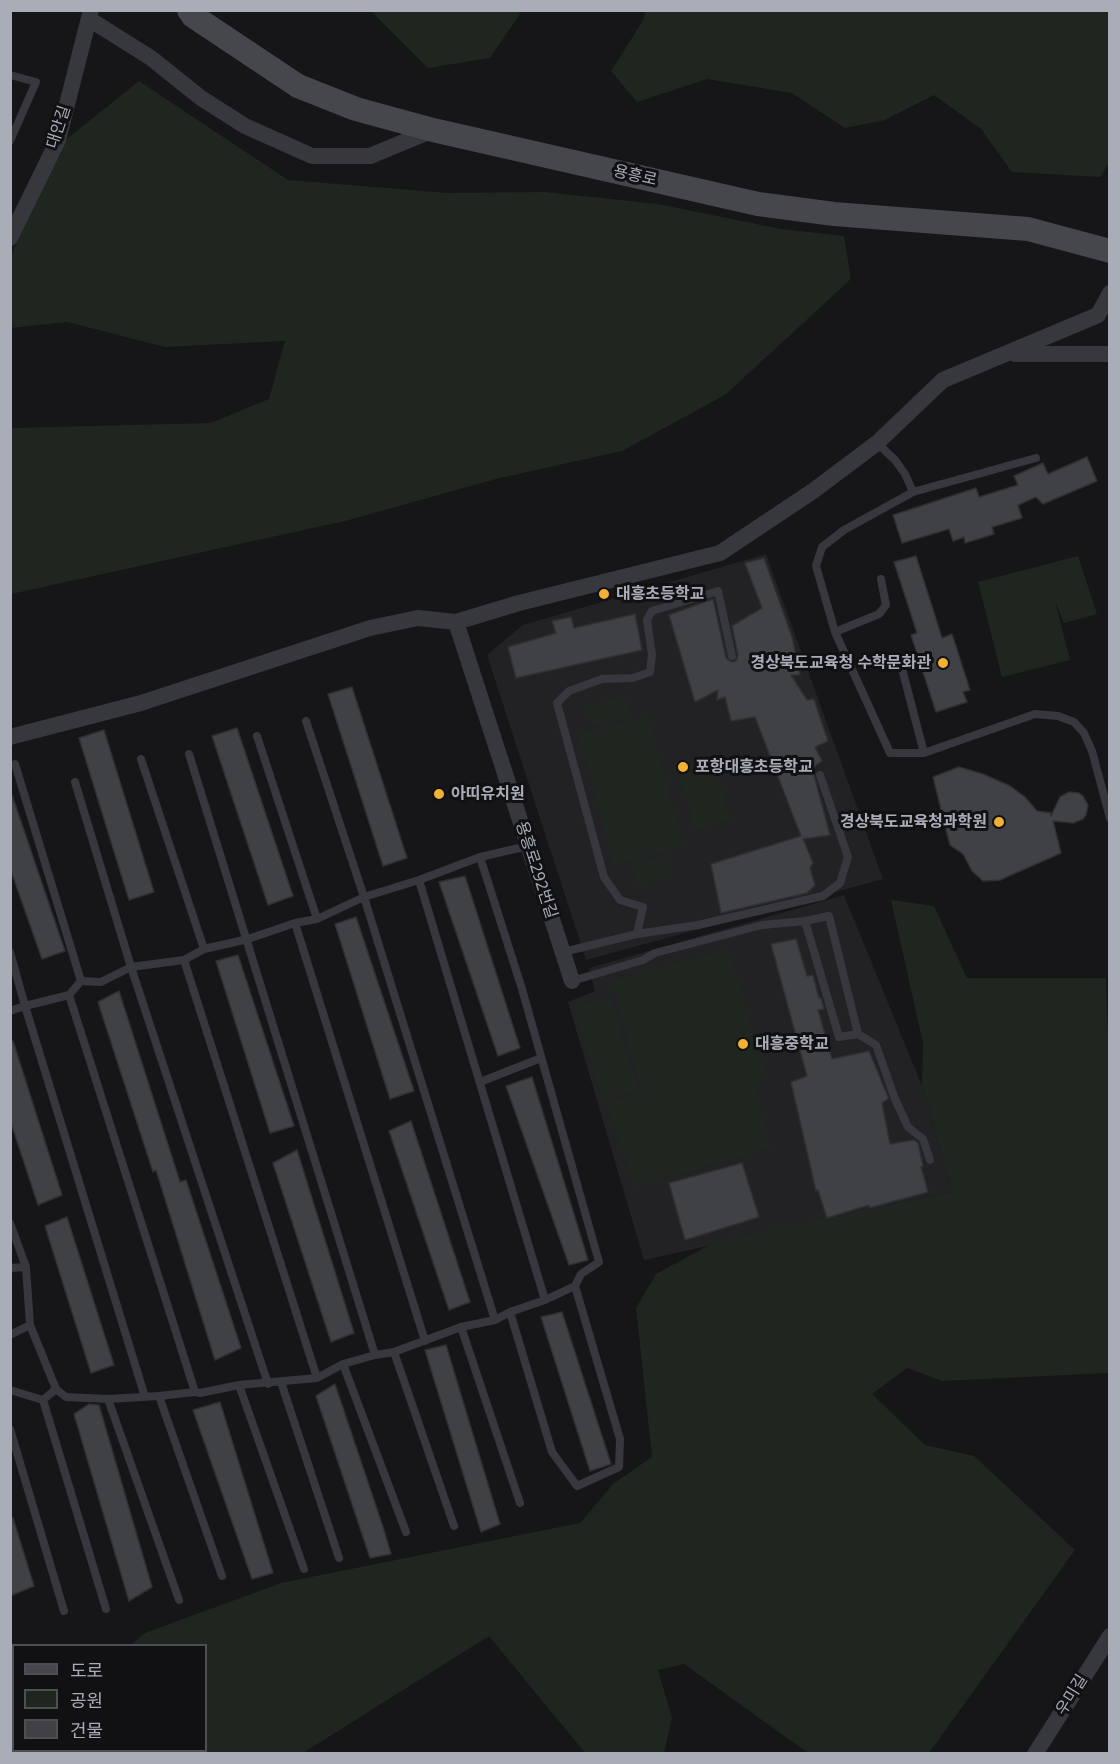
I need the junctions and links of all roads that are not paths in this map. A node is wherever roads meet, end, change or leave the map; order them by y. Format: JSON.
{"nodes":[{"id":1,"x":189,"y":10,"type":"edge"},
{"id":2,"x":90,"y":15,"type":"edge"},
{"id":3,"x":10,"y":75,"type":"edge"},
{"id":4,"x":433,"y":130,"type":"junction"},
{"id":5,"x":10,"y":141,"type":"edge"},
{"id":6,"x":10,"y":238,"type":"edge"},
{"id":7,"x":1110,"y":252,"type":"edge"},
{"id":8,"x":1110,"y":293,"type":"edge"},
{"id":9,"x":1008,"y":354,"type":"junction"},
{"id":10,"x":1110,"y":354,"type":"edge"},
{"id":11,"x":877,"y":443,"type":"junction"},
{"id":12,"x":1036,"y":458,"type":"dead end"},
{"id":13,"x":913,"y":492,"type":"junction"},
{"id":14,"x":881,"y":579,"type":"dead end"},
{"id":15,"x":456,"y":622,"type":"junction"},
{"id":16,"x":835,"y":632,"type":"junction"},
{"id":17,"x":732,"y":656,"type":"dead end"},
{"id":18,"x":900,"y":661,"type":"dead end"},
{"id":19,"x":306,"y":721,"type":"dead end"},
{"id":20,"x":257,"y":736,"type":"dead end"},
{"id":21,"x":10,"y":737,"type":"edge"},
{"id":22,"x":924,"y":753,"type":"junction"},
{"id":23,"x":189,"y":754,"type":"dead end"},
{"id":24,"x":141,"y":759,"type":"dead end"},
{"id":25,"x":15,"y":764,"type":"dead end"},
{"id":26,"x":820,"y":775,"type":"dead end"},
{"id":27,"x":75,"y":782,"type":"dead end"},
{"id":28,"x":1110,"y":818,"type":"edge"},
{"id":29,"x":528,"y":846,"type":"junction"},
{"id":30,"x":480,"y":857,"type":"junction"},
{"id":31,"x":419,"y":880,"type":"junction"},
{"id":32,"x":364,"y":897,"type":"junction"},
{"id":33,"x":317,"y":919,"type":"junction"},
{"id":34,"x":805,"y":921,"type":"junction"},
{"id":35,"x":295,"y":923,"type":"junction"},
{"id":36,"x":637,"y":934,"type":"junction"},
{"id":37,"x":248,"y":939,"type":"junction"},
{"id":38,"x":204,"y":949,"type":"junction"},
{"id":39,"x":10,"y":952,"type":"edge"},
{"id":40,"x":563,"y":952,"type":"junction"},
{"id":41,"x":184,"y":960,"type":"junction"},
{"id":42,"x":131,"y":967,"type":"junction"},
{"id":43,"x":81,"y":981,"type":"junction"},
{"id":44,"x":572,"y":981,"type":"joint"},
{"id":45,"x":69,"y":995,"type":"junction"},
{"id":46,"x":25,"y":1006,"type":"junction"},
{"id":47,"x":10,"y":1011,"type":"edge"},
{"id":48,"x":858,"y":1034,"type":"junction"},
{"id":49,"x":541,"y":1058,"type":"junction"},
{"id":50,"x":480,"y":1082,"type":"junction"},
{"id":51,"x":930,"y":1160,"type":"dead end"},
{"id":52,"x":10,"y":1223,"type":"edge"},
{"id":53,"x":26,"y":1267,"type":"junction"},
{"id":54,"x":10,"y":1268,"type":"edge"},
{"id":55,"x":574,"y":1286,"type":"junction"},
{"id":56,"x":545,"y":1300,"type":"junction"},
{"id":57,"x":510,"y":1312,"type":"junction"},
{"id":58,"x":495,"y":1320,"type":"junction"},
{"id":59,"x":30,"y":1325,"type":"junction"},
{"id":60,"x":461,"y":1327,"type":"junction"},
{"id":61,"x":10,"y":1335,"type":"edge"},
{"id":62,"x":425,"y":1341,"type":"junction"},
{"id":63,"x":394,"y":1352,"type":"junction"},
{"id":64,"x":375,"y":1355,"type":"junction"},
{"id":65,"x":343,"y":1364,"type":"junction"},
{"id":66,"x":316,"y":1378,"type":"junction"},
{"id":67,"x":281,"y":1382,"type":"junction"},
{"id":68,"x":268,"y":1384,"type":"junction"},
{"id":69,"x":239,"y":1385,"type":"junction"},
{"id":70,"x":56,"y":1389,"type":"junction"},
{"id":71,"x":10,"y":1390,"type":"edge"},
{"id":72,"x":195,"y":1392,"type":"junction"},
{"id":73,"x":159,"y":1396,"type":"junction"},
{"id":74,"x":145,"y":1397,"type":"junction"},
{"id":75,"x":108,"y":1399,"type":"junction"},
{"id":76,"x":43,"y":1400,"type":"junction"},
{"id":77,"x":10,"y":1429,"type":"edge"},
{"id":78,"x":520,"y":1503,"type":"dead end"},
{"id":79,"x":454,"y":1526,"type":"dead end"},
{"id":80,"x":406,"y":1532,"type":"dead end"},
{"id":81,"x":339,"y":1558,"type":"dead end"},
{"id":82,"x":304,"y":1569,"type":"dead end"},
{"id":83,"x":222,"y":1576,"type":"dead end"},
{"id":84,"x":179,"y":1600,"type":"dead end"},
{"id":85,"x":106,"y":1609,"type":"dead end"},
{"id":86,"x":64,"y":1611,"type":"dead end"},
{"id":87,"x":1110,"y":1636,"type":"edge"},
{"id":88,"x":1035,"y":1754,"type":"edge"}],
"edges":[{"from":1,"to":4,"type":"main road","name":"용흥로"},
{"from":2,"to":4,"type":"street"},
{"from":2,"to":6,"type":"street","name":"대안길"},
{"from":3,"to":5,"type":"lane"},
{"from":4,"to":7,"type":"main road","name":"용흥로"},
{"from":8,"to":9,"type":"street"},
{"from":9,"to":10,"type":"street"},
{"from":9,"to":11,"type":"street"},
{"from":11,"to":13,"type":"lane"},
{"from":11,"to":15,"type":"street"},
{"from":12,"to":13,"type":"lane"},
{"from":13,"to":16,"type":"lane"},
{"from":14,"to":16,"type":"lane"},
{"from":15,"to":21,"type":"street"},
{"from":15,"to":29,"type":"street","name":"용흥로292번길"},
{"from":16,"to":22,"type":"lane"},
{"from":17,"to":36,"type":"lane"},
{"from":18,"to":22,"type":"lane"},
{"from":19,"to":32,"type":"lane"},
{"from":20,"to":33,"type":"lane"},
{"from":22,"to":28,"type":"lane"},
{"from":23,"to":37,"type":"lane"},
{"from":24,"to":38,"type":"lane"},
{"from":25,"to":43,"type":"lane"},
{"from":26,"to":36,"type":"lane"},
{"from":27,"to":42,"type":"lane"},
{"from":29,"to":30,"type":"lane"},
{"from":29,"to":40,"type":"street","name":"용흥로292번길"},
{"from":30,"to":31,"type":"lane"},
{"from":30,"to":49,"type":"lane"},
{"from":31,"to":32,"type":"lane"},
{"from":31,"to":50,"type":"lane"},
{"from":32,"to":33,"type":"lane"},
{"from":32,"to":58,"type":"lane"},
{"from":33,"to":35,"type":"lane"},
{"from":34,"to":44,"type":"lane"},
{"from":34,"to":48,"type":"lane"},
{"from":34,"to":48,"type":"lane"},
{"from":35,"to":37,"type":"lane"},
{"from":35,"to":62,"type":"lane"},
{"from":36,"to":40,"type":"lane"},
{"from":37,"to":38,"type":"lane"},
{"from":37,"to":64,"type":"lane"},
{"from":38,"to":41,"type":"lane"},
{"from":39,"to":46,"type":"lane"},
{"from":40,"to":44,"type":"street","name":"용흥로292번길"},
{"from":41,"to":42,"type":"lane"},
{"from":41,"to":66,"type":"lane"},
{"from":42,"to":43,"type":"lane"},
{"from":42,"to":68,"type":"lane"},
{"from":43,"to":45,"type":"lane"},
{"from":45,"to":46,"type":"lane"},
{"from":45,"to":72,"type":"lane"},
{"from":46,"to":47,"type":"lane"},
{"from":46,"to":74,"type":"lane"},
{"from":48,"to":51,"type":"lane"},
{"from":49,"to":50,"type":"lane"},
{"from":49,"to":55,"type":"lane"},
{"from":50,"to":56,"type":"lane"},
{"from":52,"to":53,"type":"lane"},
{"from":53,"to":54,"type":"lane"},
{"from":53,"to":59,"type":"lane"},
{"from":55,"to":56,"type":"lane"},
{"from":55,"to":57,"type":"lane"},
{"from":56,"to":57,"type":"lane"},
{"from":57,"to":58,"type":"lane"},
{"from":58,"to":60,"type":"lane"},
{"from":59,"to":61,"type":"lane"},
{"from":59,"to":70,"type":"lane"},
{"from":60,"to":62,"type":"lane"},
{"from":60,"to":78,"type":"lane"},
{"from":62,"to":63,"type":"lane"},
{"from":63,"to":64,"type":"lane"},
{"from":63,"to":79,"type":"lane"},
{"from":64,"to":65,"type":"lane"},
{"from":65,"to":66,"type":"lane"},
{"from":65,"to":80,"type":"lane"},
{"from":66,"to":67,"type":"lane"},
{"from":67,"to":68,"type":"lane"},
{"from":67,"to":81,"type":"lane"},
{"from":68,"to":69,"type":"lane"},
{"from":69,"to":72,"type":"lane"},
{"from":69,"to":82,"type":"lane"},
{"from":70,"to":75,"type":"lane"},
{"from":70,"to":76,"type":"lane"},
{"from":71,"to":76,"type":"lane"},
{"from":72,"to":73,"type":"lane"},
{"from":73,"to":74,"type":"lane"},
{"from":73,"to":83,"type":"lane"},
{"from":74,"to":75,"type":"lane"},
{"from":75,"to":84,"type":"lane"},
{"from":76,"to":85,"type":"lane"},
{"from":77,"to":86,"type":"lane"},
{"from":87,"to":88,"type":"street","name":"우미길"}]}
